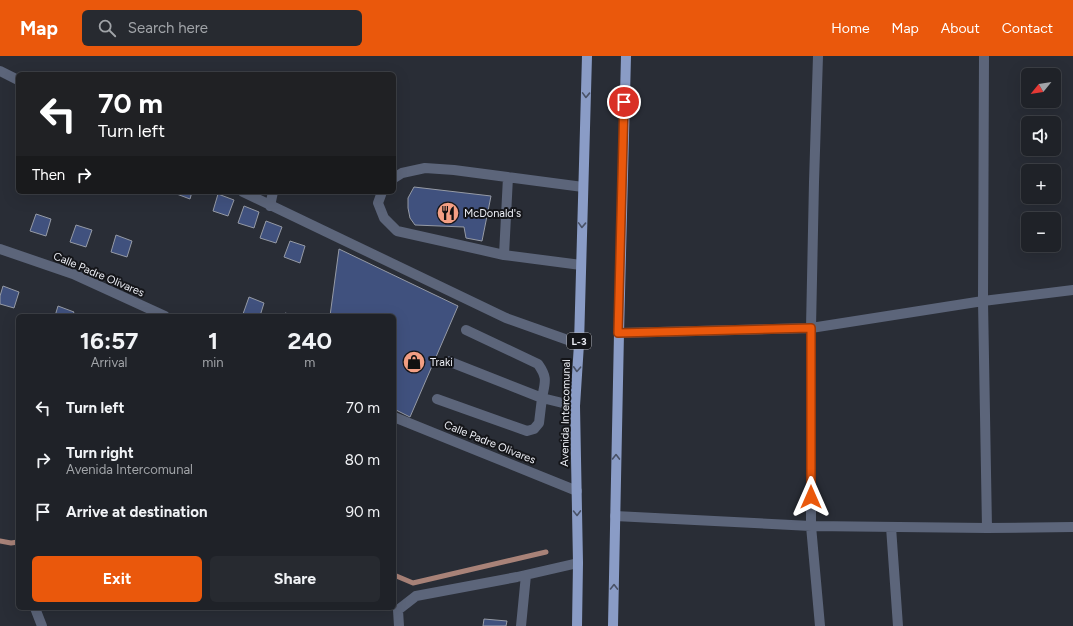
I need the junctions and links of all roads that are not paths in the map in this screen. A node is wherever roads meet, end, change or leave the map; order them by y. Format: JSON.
{"nodes":[{"id":1,"x":588,"y":56,"type":"edge"},
{"id":2,"x":626,"y":56,"type":"edge"},
{"id":3,"x":818,"y":56,"type":"edge"},
{"id":4,"x":984,"y":56,"type":"edge"},
{"id":5,"x":0,"y":71,"type":"edge"},
{"id":6,"x":16,"y":79,"type":"edge"},
{"id":7,"x":396,"y":177,"type":"edge"},
{"id":8,"x":508,"y":177,"type":"junction"},
{"id":9,"x":584,"y":187,"type":"junction"},
{"id":10,"x":247,"y":194,"type":"edge"},
{"id":11,"x":273,"y":194,"type":"edge"},
{"id":12,"x":381,"y":194,"type":"edge"},
{"id":13,"x":270,"y":206,"type":"junction"},
{"id":14,"x":0,"y":249,"type":"edge"},
{"id":15,"x":504,"y":255,"type":"junction"},
{"id":16,"x":581,"y":265,"type":"junction"},
{"id":17,"x":1073,"y":290,"type":"edge"},
{"id":18,"x":983,"y":301,"type":"junction"},
{"id":19,"x":161,"y":314,"type":"edge"},
{"id":20,"x":811,"y":328,"type":"junction"},
{"id":21,"x":466,"y":330,"type":"dead end"},
{"id":22,"x":618,"y":333,"type":"junction"},
{"id":23,"x":579,"y":344,"type":"junction"},
{"id":24,"x":448,"y":361,"type":"dead end"},
{"id":25,"x":437,"y":398,"type":"dead end"},
{"id":26,"x":542,"y":398,"type":"junction"},
{"id":27,"x":575,"y":406,"type":"junction"},
{"id":28,"x":396,"y":418,"type":"edge"},
{"id":29,"x":576,"y":491,"type":"junction"},
{"id":30,"x":615,"y":516,"type":"junction"},
{"id":31,"x":811,"y":526,"type":"junction"},
{"id":32,"x":891,"y":527,"type":"junction"},
{"id":33,"x":987,"y":528,"type":"junction"},
{"id":34,"x":1073,"y":528,"type":"edge"},
{"id":35,"x":578,"y":563,"type":"junction"},
{"id":36,"x":526,"y":575,"type":"junction"},
{"id":37,"x":36,"y":610,"type":"edge"},
{"id":38,"x":42,"y":626,"type":"edge"},
{"id":39,"x":399,"y":626,"type":"edge"},
{"id":40,"x":521,"y":626,"type":"edge"},
{"id":41,"x":577,"y":626,"type":"edge"},
{"id":42,"x":613,"y":626,"type":"edge"},
{"id":43,"x":820,"y":626,"type":"edge"},
{"id":44,"x":898,"y":626,"type":"edge"}],
"edges":[{"from":1,"to":9,"type":"main road","name":"Avenida Intercomunal","number":"L-3","one_way":true},
{"from":2,"to":22,"type":"main road"},
{"from":3,"to":20,"type":"street"},
{"from":4,"to":18,"type":"street"},
{"from":5,"to":6,"type":"street"},
{"from":7,"to":8,"type":"street"},
{"from":8,"to":9,"type":"street"},
{"from":8,"to":15,"type":"street"},
{"from":9,"to":16,"type":"main road","name":"Avenida Intercomunal","number":"L-3","one_way":true},
{"from":10,"to":13,"type":"street"},
{"from":11,"to":13,"type":"street"},
{"from":12,"to":15,"type":"street"},
{"from":13,"to":23,"type":"street"},
{"from":14,"to":19,"type":"street","name":"Calle Padre Olivares"},
{"from":15,"to":16,"type":"street"},
{"from":16,"to":23,"type":"main road","name":"Avenida Intercomunal","number":"L-3"},
{"from":17,"to":18,"type":"street"},
{"from":18,"to":20,"type":"street"},
{"from":18,"to":33,"type":"street"},
{"from":20,"to":22,"type":"street"},
{"from":20,"to":31,"type":"street"},
{"from":21,"to":26,"type":"street"},
{"from":30,"to":22,"type":"main road","one_way":true},
{"from":23,"to":27,"type":"main road","name":"Avenida Intercomunal","number":"L-3","one_way":true},
{"from":24,"to":26,"type":"street"},
{"from":25,"to":26,"type":"street"},
{"from":26,"to":27,"type":"street"},
{"from":27,"to":29,"type":"main road","name":"Avenida Intercomunal","number":"L-3"},
{"from":28,"to":29,"type":"street","name":"Calle Padre Olivares"},
{"from":29,"to":35,"type":"main road","name":"Avenida Intercomunal","number":"L-3","one_way":true},
{"from":30,"to":31,"type":"street"},
{"from":42,"to":30,"type":"main road","one_way":true},
{"from":31,"to":32,"type":"street"},
{"from":31,"to":43,"type":"street"},
{"from":32,"to":33,"type":"street"},
{"from":32,"to":44,"type":"street"},
{"from":33,"to":34,"type":"street"},
{"from":35,"to":36,"type":"street"},
{"from":35,"to":41,"type":"main road","name":"Avenida Intercomunal","number":"L-3"},
{"from":36,"to":39,"type":"street"},
{"from":36,"to":40,"type":"street"},
{"from":37,"to":38,"type":"street"}]}
